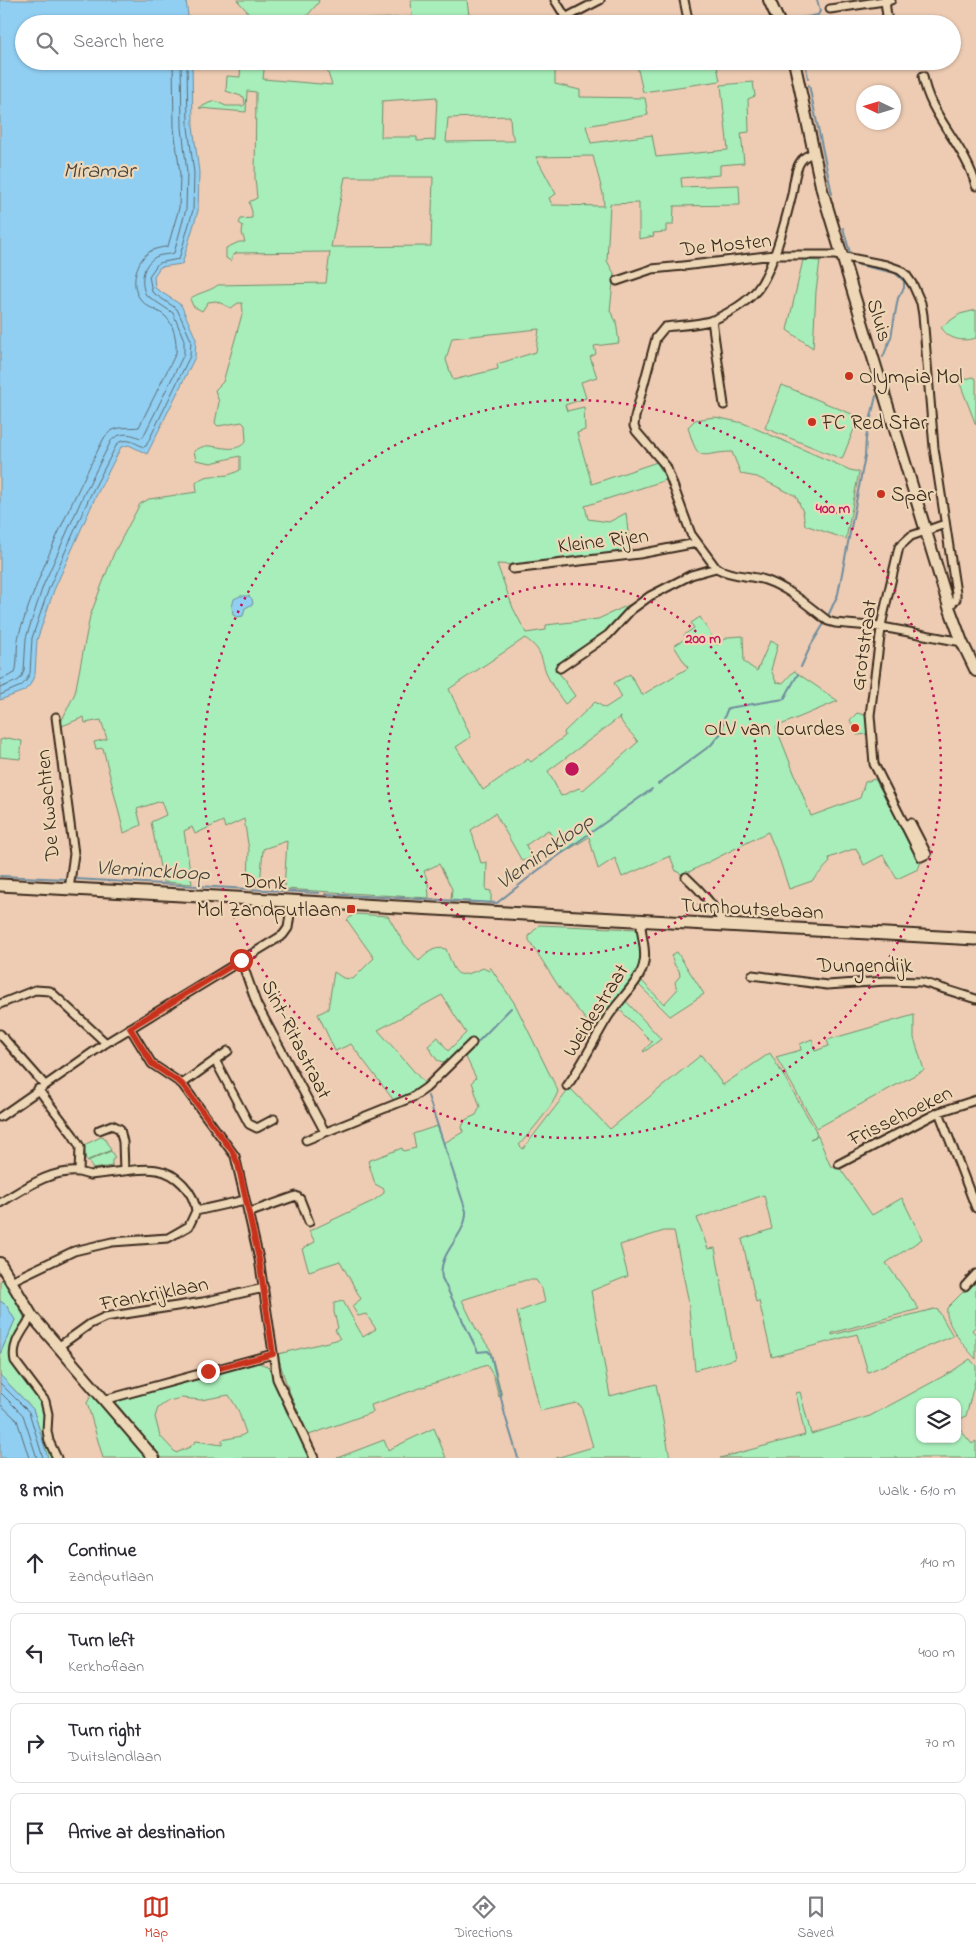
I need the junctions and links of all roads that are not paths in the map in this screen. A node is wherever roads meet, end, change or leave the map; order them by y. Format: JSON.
{"nodes":[{"id":1,"x":555,"y":0,"type":"edge"},
{"id":2,"x":600,"y":0,"type":"edge"},
{"id":3,"x":684,"y":0,"type":"edge"},
{"id":4,"x":769,"y":0,"type":"edge"},
{"id":5,"x":888,"y":0,"type":"edge"},
{"id":6,"x":830,"y":8,"type":"dead end"},
{"id":7,"x":564,"y":15,"type":"edge"},
{"id":8,"x":577,"y":15,"type":"edge"},
{"id":9,"x":687,"y":15,"type":"edge"},
{"id":10,"x":776,"y":15,"type":"edge"},
{"id":11,"x":888,"y":15,"type":"edge"},
{"id":12,"x":796,"y":70,"type":"edge"},
{"id":13,"x":923,"y":76,"type":"dead end"},
{"id":14,"x":814,"y":153,"type":"junction"},
{"id":15,"x":976,"y":186,"type":"edge"},
{"id":16,"x":774,"y":255,"type":"junction"},
{"id":17,"x":841,"y":256,"type":"junction"},
{"id":18,"x":617,"y":281,"type":"dead end"},
{"id":19,"x":712,"y":320,"type":"junction"},
{"id":20,"x":724,"y":405,"type":"dead end"},
{"id":21,"x":946,"y":524,"type":"junction"},
{"id":22,"x":924,"y":531,"type":"junction"},
{"id":23,"x":697,"y":543,"type":"junction"},
{"id":24,"x":716,"y":568,"type":"junction"},
{"id":25,"x":513,"y":569,"type":"dead end"},
{"id":26,"x":948,"y":607,"type":"junction"},
{"id":27,"x":882,"y":627,"type":"junction"},
{"id":28,"x":962,"y":642,"type":"junction"},
{"id":29,"x":560,"y":668,"type":"dead end"},
{"id":30,"x":976,"y":670,"type":"edge"},
{"id":31,"x":56,"y":717,"type":"dead end"},
{"id":32,"x":904,"y":826,"type":"dead end"},
{"id":33,"x":686,"y":877,"type":"dead end"},
{"id":34,"x":0,"y":885,"type":"edge"},
{"id":35,"x":69,"y":889,"type":"junction"},
{"id":36,"x":292,"y":901,"type":"junction"},
{"id":37,"x":525,"y":914,"type":"joint"},
{"id":38,"x":641,"y":920,"type":"junction"},
{"id":39,"x":723,"y":925,"type":"junction"},
{"id":40,"x":976,"y":939,"type":"edge"},
{"id":41,"x":241,"y":960,"type":"junction"},
{"id":42,"x":752,"y":975,"type":"dead end"},
{"id":43,"x":976,"y":998,"type":"edge"},
{"id":44,"x":0,"y":1004,"type":"edge"},
{"id":45,"x":130,"y":1028,"type":"junction"},
{"id":46,"x":0,"y":1034,"type":"edge"},
{"id":47,"x":106,"y":1043,"type":"junction"},
{"id":48,"x":472,"y":1043,"type":"dead end"},
{"id":49,"x":228,"y":1051,"type":"dead end"},
{"id":50,"x":215,"y":1060,"type":"junction"},
{"id":51,"x":182,"y":1084,"type":"junction"},
{"id":52,"x":567,"y":1086,"type":"dead end"},
{"id":53,"x":41,"y":1087,"type":"junction"},
{"id":54,"x":976,"y":1100,"type":"edge"},
{"id":55,"x":938,"y":1112,"type":"junction"},
{"id":56,"x":0,"y":1117,"type":"edge"},
{"id":57,"x":274,"y":1119,"type":"dead end"},
{"id":58,"x":100,"y":1130,"type":"dead end"},
{"id":59,"x":325,"y":1132,"type":"junction"},
{"id":60,"x":306,"y":1140,"type":"dead end"},
{"id":61,"x":839,"y":1164,"type":"dead end"},
{"id":62,"x":124,"y":1171,"type":"junction"},
{"id":63,"x":79,"y":1172,"type":"junction"},
{"id":64,"x":245,"y":1200,"type":"junction"},
{"id":65,"x":0,"y":1203,"type":"edge"},
{"id":66,"x":976,"y":1208,"type":"edge"},
{"id":67,"x":196,"y":1211,"type":"junction"},
{"id":68,"x":248,"y":1214,"type":"junction"},
{"id":69,"x":309,"y":1222,"type":"dead end"},
{"id":70,"x":0,"y":1263,"type":"edge"},
{"id":71,"x":976,"y":1274,"type":"edge"},
{"id":72,"x":11,"y":1281,"type":"junction"},
{"id":73,"x":965,"y":1286,"type":"dead end"},
{"id":74,"x":264,"y":1288,"type":"junction"},
{"id":75,"x":32,"y":1316,"type":"junction"},
{"id":76,"x":58,"y":1347,"type":"junction"},
{"id":77,"x":273,"y":1354,"type":"junction"},
{"id":78,"x":104,"y":1400,"type":"junction"},
{"id":79,"x":58,"y":1458,"type":"edge"},
{"id":80,"x":154,"y":1458,"type":"edge"},
{"id":81,"x":314,"y":1458,"type":"edge"}],
"edges":[{"from":1,"to":7,"type":"street"},
{"from":2,"to":8,"type":"street"},
{"from":3,"to":9,"type":"street"},
{"from":4,"to":10,"type":"street"},
{"from":5,"to":6,"type":"street"},
{"from":5,"to":11,"type":"street"},
{"from":12,"to":14,"type":"street","name":"Sluis"},
{"from":13,"to":15,"type":"street"},
{"from":14,"to":16,"type":"street"},
{"from":14,"to":17,"type":"street","name":"Sluis"},
{"from":16,"to":17,"type":"street","name":"De Mosten"},
{"from":16,"to":18,"type":"street","name":"De Mosten"},
{"from":16,"to":19,"type":"street"},
{"from":17,"to":21,"type":"street","name":"De Mosten"},
{"from":17,"to":22,"type":"street","name":"Sluis"},
{"from":19,"to":20,"type":"street"},
{"from":19,"to":23,"type":"street"},
{"from":21,"to":22,"type":"street","name":"Grotstraat"},
{"from":21,"to":26,"type":"street","name":"De Mosten"},
{"from":22,"to":26,"type":"street","name":"Sluis"},
{"from":22,"to":27,"type":"street","name":"Grotstraat"},
{"from":23,"to":24,"type":"street"},
{"from":23,"to":25,"type":"street","name":"Kleine Rijen"},
{"from":24,"to":27,"type":"street"},
{"from":24,"to":29,"type":"street"},
{"from":26,"to":28,"type":"street","name":"Sluis"},
{"from":27,"to":28,"type":"street"},
{"from":27,"to":32,"type":"street","name":"Grotstraat"},
{"from":28,"to":30,"type":"street","name":"Sluis"},
{"from":31,"to":35,"type":"street","name":"De Kwachten"},
{"from":33,"to":39,"type":"street"},
{"from":34,"to":35,"type":"main road","name":"Donk"},
{"from":35,"to":36,"type":"main road","name":"Donk"},
{"from":36,"to":37,"type":"main road","name":"Donk"},
{"from":36,"to":41,"type":"street"},
{"from":37,"to":38,"type":"main road","name":"Turnhoutsebaan"},
{"from":38,"to":39,"type":"main road","name":"Turnhoutsebaan"},
{"from":38,"to":52,"type":"street","name":"Weidestraat"},
{"from":39,"to":40,"type":"main road","name":"Turnhoutsebaan"},
{"from":41,"to":45,"type":"street"},
{"from":41,"to":59,"type":"street","name":"Sint-Ritastraat"},
{"from":42,"to":43,"type":"street","name":"Dungendijk"},
{"from":44,"to":47,"type":"street"},
{"from":45,"to":47,"type":"street"},
{"from":45,"to":51,"type":"street"},
{"from":46,"to":53,"type":"street"},
{"from":47,"to":53,"type":"street"},
{"from":48,"to":59,"type":"street","name":"Sint-Ritastraat"},
{"from":49,"to":50,"type":"street"},
{"from":50,"to":51,"type":"street"},
{"from":50,"to":57,"type":"street"},
{"from":51,"to":64,"type":"street"},
{"from":53,"to":56,"type":"street"},
{"from":53,"to":63,"type":"street"},
{"from":54,"to":55,"type":"street","name":"Frissehoeken"},
{"from":55,"to":61,"type":"street","name":"Frissehoeken"},
{"from":55,"to":66,"type":"street"},
{"from":58,"to":62,"type":"street"},
{"from":59,"to":60,"type":"street","name":"Sint-Ritastraat"},
{"from":62,"to":63,"type":"street"},
{"from":62,"to":67,"type":"street"},
{"from":63,"to":65,"type":"street"},
{"from":64,"to":67,"type":"street"},
{"from":64,"to":68,"type":"street"},
{"from":67,"to":72,"type":"street"},
{"from":68,"to":69,"type":"street"},
{"from":68,"to":74,"type":"street"},
{"from":70,"to":72,"type":"street"},
{"from":71,"to":73,"type":"street"},
{"from":72,"to":75,"type":"street"},
{"from":74,"to":76,"type":"street","name":"Frankrijklaan"},
{"from":74,"to":77,"type":"street"},
{"from":75,"to":76,"type":"street"},
{"from":75,"to":79,"type":"street"},
{"from":76,"to":78,"type":"street"},
{"from":77,"to":78,"type":"street"},
{"from":77,"to":81,"type":"street"},
{"from":78,"to":80,"type":"street"}]}
